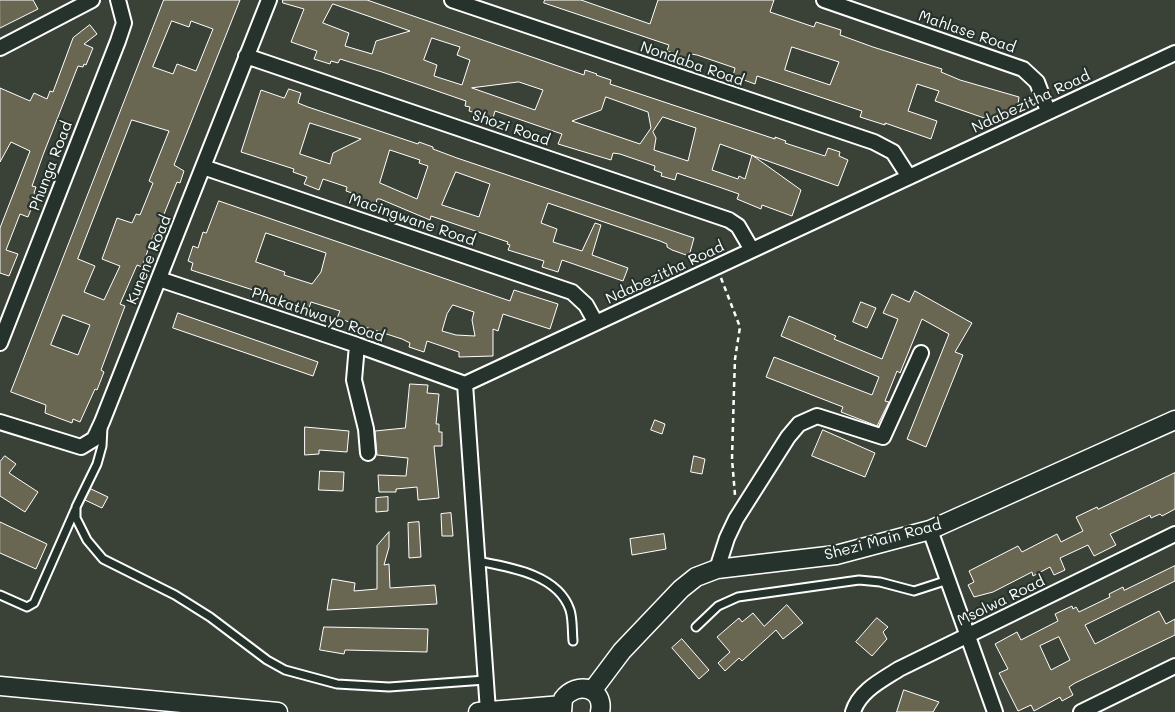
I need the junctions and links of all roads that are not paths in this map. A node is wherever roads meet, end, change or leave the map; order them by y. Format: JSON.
{"nodes":[{"id":1,"x":92,"y":0,"type":"edge"},
{"id":2,"x":118,"y":0,"type":"edge"},
{"id":3,"x":269,"y":0,"type":"edge"},
{"id":4,"x":452,"y":0,"type":"edge"},
{"id":5,"x":824,"y":0,"type":"edge"},
{"id":6,"x":0,"y":48,"type":"edge"},
{"id":7,"x":1175,"y":53,"type":"edge"},
{"id":8,"x":246,"y":56,"type":"junction"},
{"id":9,"x":1048,"y":111,"type":"junction"},
{"id":10,"x":204,"y":167,"type":"junction"},
{"id":11,"x":909,"y":177,"type":"junction"},
{"id":12,"x":752,"y":250,"type":"junction"},
{"id":13,"x":159,"y":279,"type":"junction"},
{"id":14,"x":596,"y":323,"type":"junction"},
{"id":15,"x":0,"y":343,"type":"edge"},
{"id":16,"x":357,"y":345,"type":"junction"},
{"id":17,"x":922,"y":353,"type":"dead end"},
{"id":18,"x":465,"y":384,"type":"junction"},
{"id":19,"x":1175,"y":420,"type":"edge"},
{"id":20,"x":0,"y":422,"type":"edge"},
{"id":21,"x":102,"y":422,"type":"junction"},
{"id":22,"x":368,"y":453,"type":"dead end"},
{"id":23,"x":76,"y":507,"type":"junction"},
{"id":24,"x":930,"y":530,"type":"junction"},
{"id":25,"x":1175,"y":534,"type":"edge"},
{"id":26,"x":477,"y":561,"type":"junction"},
{"id":27,"x":717,"y":569,"type":"junction"},
{"id":28,"x":948,"y":580,"type":"junction"},
{"id":29,"x":0,"y":594,"type":"edge"},
{"id":30,"x":696,"y":627,"type":"dead end"},
{"id":31,"x":967,"y":635,"type":"junction"},
{"id":32,"x":572,"y":641,"type":"dead end"},
{"id":33,"x":1175,"y":666,"type":"edge"},
{"id":34,"x":485,"y":680,"type":"junction"},
{"id":35,"x":0,"y":686,"type":"edge"},
{"id":36,"x":592,"y":691,"type":"junction"},
{"id":37,"x":562,"y":709,"type":"edge"},
{"id":38,"x":278,"y":712,"type":"edge"},
{"id":39,"x":483,"y":712,"type":"edge"},
{"id":40,"x":600,"y":712,"type":"edge"},
{"id":41,"x":853,"y":712,"type":"edge"},
{"id":42,"x":995,"y":712,"type":"edge"},
{"id":43,"x":1081,"y":712,"type":"edge"}],
"edges":[{"from":1,"to":6,"type":"street"},
{"from":2,"to":15,"type":"street","name":"Phunga Road"},
{"from":3,"to":8,"type":"street","name":"Kunene Road"},
{"from":4,"to":11,"type":"street","name":"Nondaba Road"},
{"from":5,"to":9,"type":"street","name":"Mahlase Road"},
{"from":7,"to":9,"type":"street","name":"Ndabezitha Road"},
{"from":8,"to":10,"type":"street","name":"Kunene Road"},
{"from":8,"to":12,"type":"street","name":"Shozi Road"},
{"from":9,"to":11,"type":"street","name":"Ndabezitha Road"},
{"from":10,"to":13,"type":"street","name":"Kunene Road"},
{"from":10,"to":14,"type":"street","name":"Macingwane Road"},
{"from":11,"to":12,"type":"street","name":"Ndabezitha Road"},
{"from":12,"to":14,"type":"street","name":"Ndabezitha Road"},
{"from":13,"to":16,"type":"street","name":"Phakathwayo Road"},
{"from":13,"to":21,"type":"street","name":"Kunene Road"},
{"from":14,"to":18,"type":"street","name":"Ndabezitha Road"},
{"from":16,"to":18,"type":"street","name":"Phakathwayo Road"},
{"from":16,"to":22,"type":"street"},
{"from":17,"to":27,"type":"street"},
{"from":18,"to":26,"type":"street"},
{"from":19,"to":24,"type":"street","name":"Shezi Main Road"},
{"from":20,"to":21,"type":"street","name":"Kunene Road"},
{"from":21,"to":23,"type":"lane"},
{"from":23,"to":29,"type":"lane"},
{"from":23,"to":34,"type":"lane"},
{"from":24,"to":27,"type":"street","name":"Shezi Main Road"},
{"from":24,"to":28,"type":"street"},
{"from":25,"to":31,"type":"street","name":"Msolwa Road"},
{"from":26,"to":32,"type":"lane"},
{"from":26,"to":34,"type":"street"},
{"from":27,"to":36,"type":"street","name":"Shezi Main Road"},
{"from":28,"to":30,"type":"lane"},
{"from":28,"to":31,"type":"street"},
{"from":31,"to":41,"type":"street","name":"Msolwa Road"},
{"from":31,"to":42,"type":"street"},
{"from":33,"to":43,"type":"street"},
{"from":34,"to":39,"type":"street"},
{"from":35,"to":38,"type":"street"},
{"from":36,"to":37,"type":"street"},
{"from":36,"to":40,"type":"street"},
{"from":37,"to":39,"type":"street"}]}
